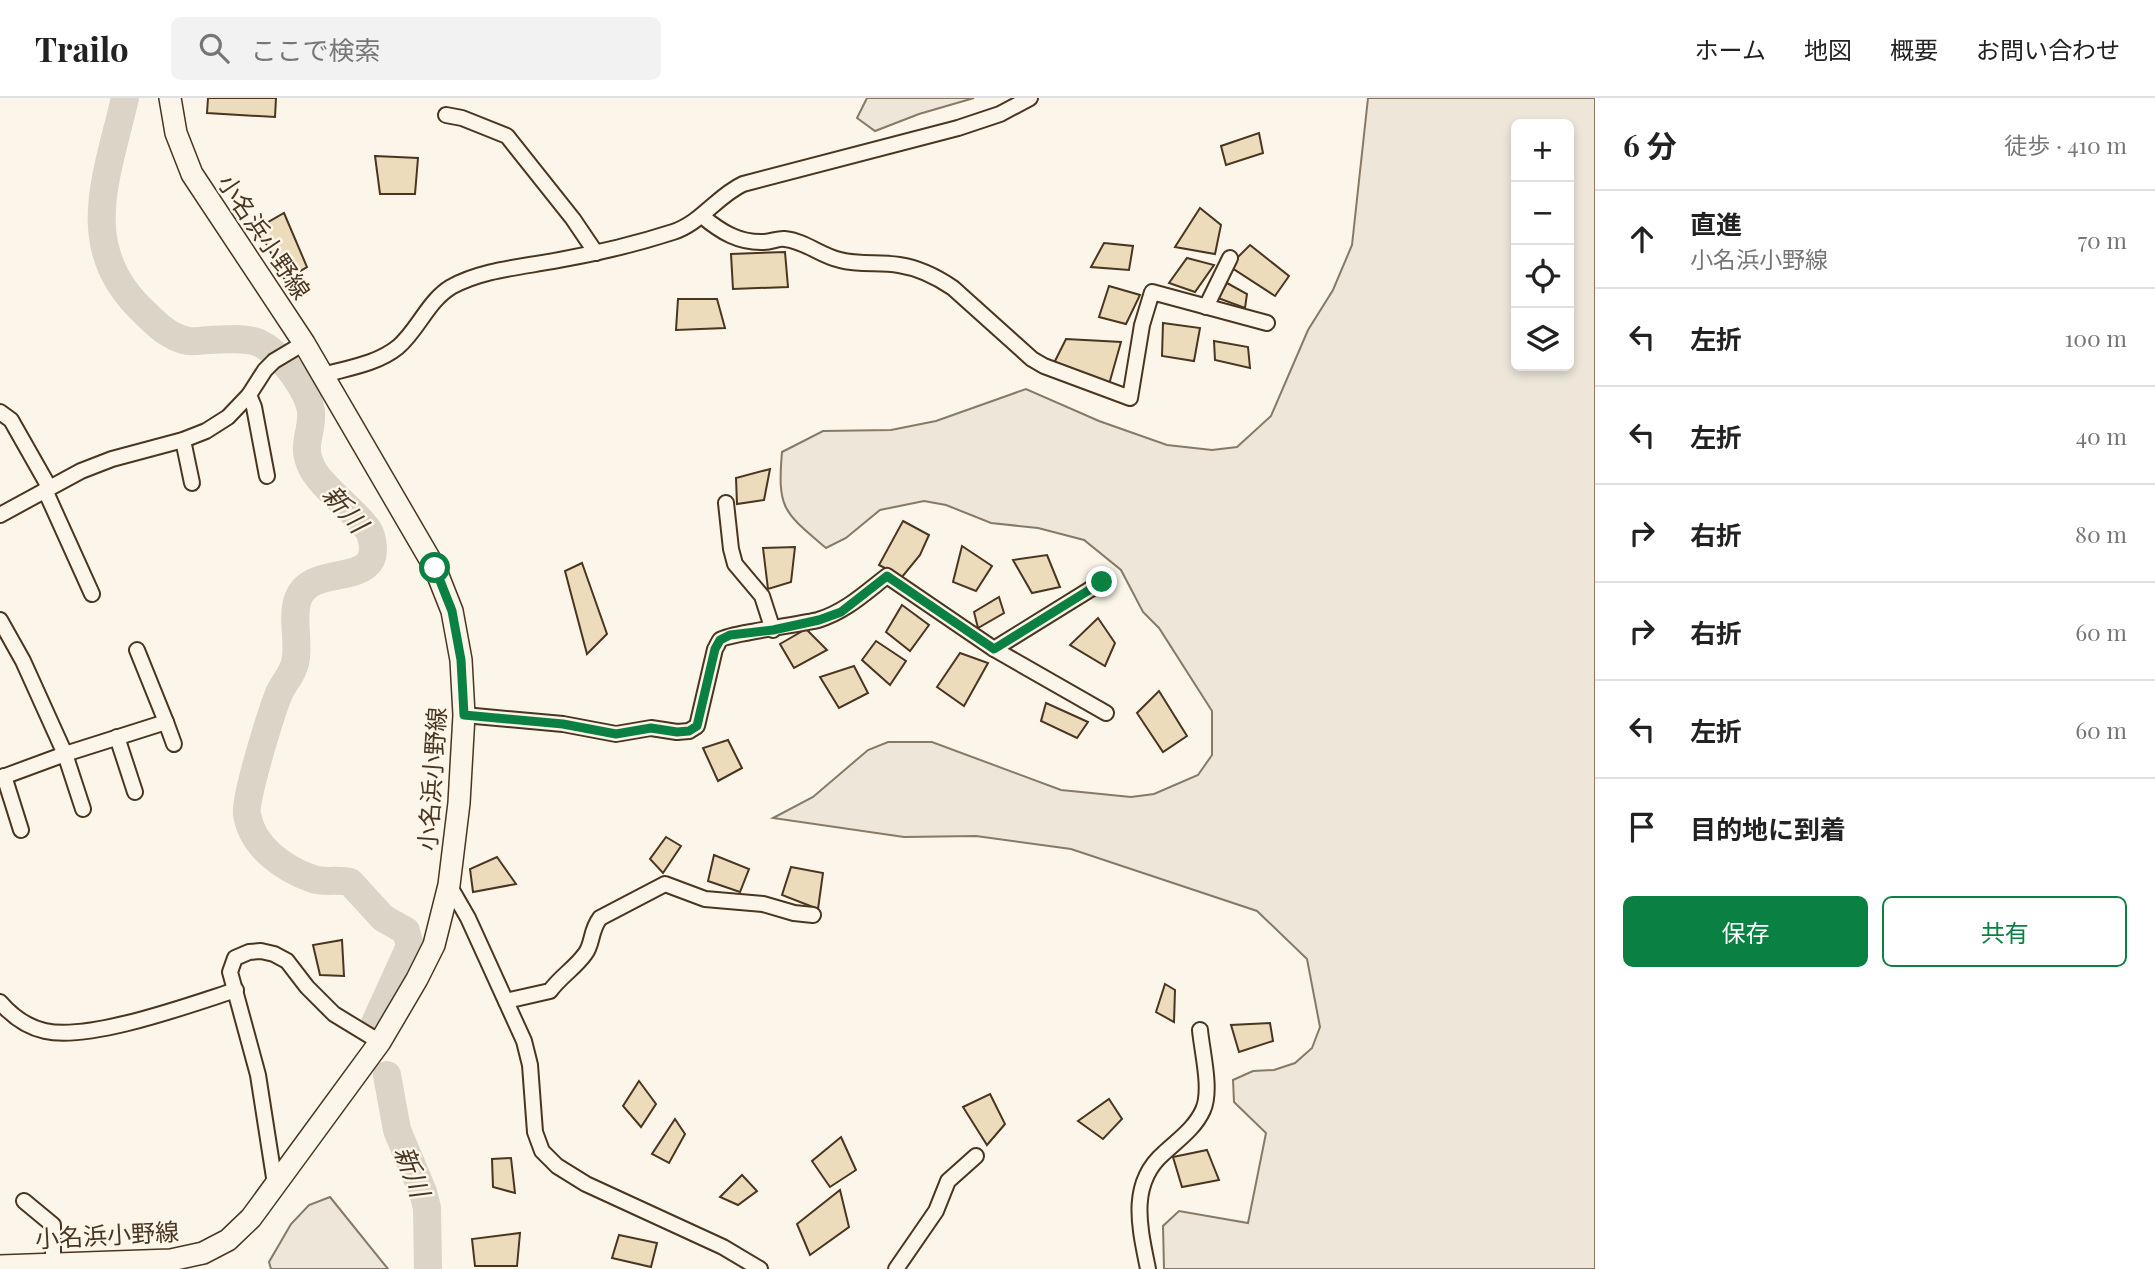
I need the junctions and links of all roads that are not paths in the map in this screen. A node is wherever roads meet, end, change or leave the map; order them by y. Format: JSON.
{"nodes":[{"id":1,"x":170,"y":98,"type":"edge"},
{"id":2,"x":1030,"y":98,"type":"edge"},
{"id":3,"x":446,"y":116,"type":"dead end"},
{"id":4,"x":702,"y":216,"type":"junction"},
{"id":5,"x":596,"y":253,"type":"junction"},
{"id":6,"x":1230,"y":258,"type":"dead end"},
{"id":7,"x":1206,"y":307,"type":"junction"},
{"id":8,"x":1267,"y":323,"type":"dead end"},
{"id":9,"x":299,"y":346,"type":"junction"},
{"id":10,"x":323,"y":375,"type":"junction"},
{"id":11,"x":249,"y":395,"type":"junction"},
{"id":12,"x":0,"y":412,"type":"edge"},
{"id":13,"x":183,"y":440,"type":"junction"},
{"id":14,"x":267,"y":476,"type":"dead end"},
{"id":15,"x":192,"y":483,"type":"dead end"},
{"id":16,"x":47,"y":489,"type":"junction"},
{"id":17,"x":726,"y":503,"type":"dead end"},
{"id":18,"x":0,"y":515,"type":"edge"},
{"id":19,"x":1102,"y":582,"type":"dead end"},
{"id":20,"x":92,"y":594,"type":"dead end"},
{"id":21,"x":0,"y":620,"type":"edge"},
{"id":22,"x":773,"y":630,"type":"junction"},
{"id":23,"x":994,"y":649,"type":"junction"},
{"id":24,"x":137,"y":650,"type":"dead end"},
{"id":25,"x":1106,"y":713,"type":"dead end"},
{"id":26,"x":464,"y":715,"type":"junction"},
{"id":27,"x":166,"y":722,"type":"junction"},
{"id":28,"x":117,"y":737,"type":"junction"},
{"id":29,"x":174,"y":744,"type":"dead end"},
{"id":30,"x":65,"y":754,"type":"junction"},
{"id":31,"x":2,"y":777,"type":"edge"},
{"id":32,"x":135,"y":792,"type":"dead end"},
{"id":33,"x":83,"y":809,"type":"dead end"},
{"id":34,"x":21,"y":830,"type":"dead end"},
{"id":35,"x":449,"y":885,"type":"junction"},
{"id":36,"x":813,"y":915,"type":"dead end"},
{"id":37,"x":236,"y":990,"type":"junction"},
{"id":38,"x":506,"y":1001,"type":"junction"},
{"id":39,"x":0,"y":1002,"type":"edge"},
{"id":40,"x":1200,"y":1030,"type":"dead end"},
{"id":41,"x":380,"y":1042,"type":"junction"},
{"id":42,"x":976,"y":1156,"type":"dead end"},
{"id":43,"x":275,"y":1185,"type":"junction"},
{"id":44,"x":24,"y":1201,"type":"dead end"},
{"id":45,"x":53,"y":1264,"type":"junction"},
{"id":46,"x":10,"y":1267,"type":"edge"},
{"id":47,"x":760,"y":1269,"type":"edge"},
{"id":48,"x":897,"y":1269,"type":"edge"},
{"id":49,"x":1148,"y":1269,"type":"edge"}],
"edges":[{"from":1,"to":9,"type":"main road","name":"小名浜小野線"},
{"from":2,"to":4,"type":"street"},
{"from":3,"to":5,"type":"street"},
{"from":4,"to":5,"type":"street"},
{"from":4,"to":7,"type":"street"},
{"from":5,"to":10,"type":"street"},
{"from":6,"to":7,"type":"street"},
{"from":7,"to":8,"type":"street"},
{"from":9,"to":10,"type":"main road","name":"小名浜小野線"},
{"from":9,"to":11,"type":"street"},
{"from":10,"to":26,"type":"main road","name":"小名浜小野線"},
{"from":11,"to":13,"type":"street"},
{"from":11,"to":14,"type":"street"},
{"from":12,"to":16,"type":"street"},
{"from":13,"to":15,"type":"street"},
{"from":13,"to":16,"type":"street"},
{"from":16,"to":18,"type":"street"},
{"from":16,"to":20,"type":"street"},
{"from":17,"to":22,"type":"street"},
{"from":19,"to":23,"type":"street"},
{"from":21,"to":30,"type":"street"},
{"from":22,"to":23,"type":"street"},
{"from":22,"to":26,"type":"street"},
{"from":23,"to":25,"type":"street"},
{"from":24,"to":27,"type":"street"},
{"from":26,"to":35,"type":"main road","name":"小名浜小野線"},
{"from":27,"to":28,"type":"street"},
{"from":27,"to":29,"type":"street"},
{"from":28,"to":30,"type":"street"},
{"from":28,"to":32,"type":"street"},
{"from":30,"to":31,"type":"street"},
{"from":30,"to":33,"type":"street"},
{"from":31,"to":34,"type":"street"},
{"from":35,"to":38,"type":"street"},
{"from":35,"to":41,"type":"main road","name":"小名浜小野線"},
{"from":36,"to":38,"type":"street"},
{"from":37,"to":39,"type":"street"},
{"from":37,"to":41,"type":"street"},
{"from":37,"to":43,"type":"street"},
{"from":38,"to":47,"type":"street"},
{"from":40,"to":49,"type":"street"},
{"from":41,"to":43,"type":"main road","name":"小名浜小野線"},
{"from":42,"to":48,"type":"street"},
{"from":43,"to":45,"type":"main road","name":"小名浜小野線"},
{"from":44,"to":45,"type":"street"},
{"from":45,"to":46,"type":"main road","name":"小名浜小野線"}]}
